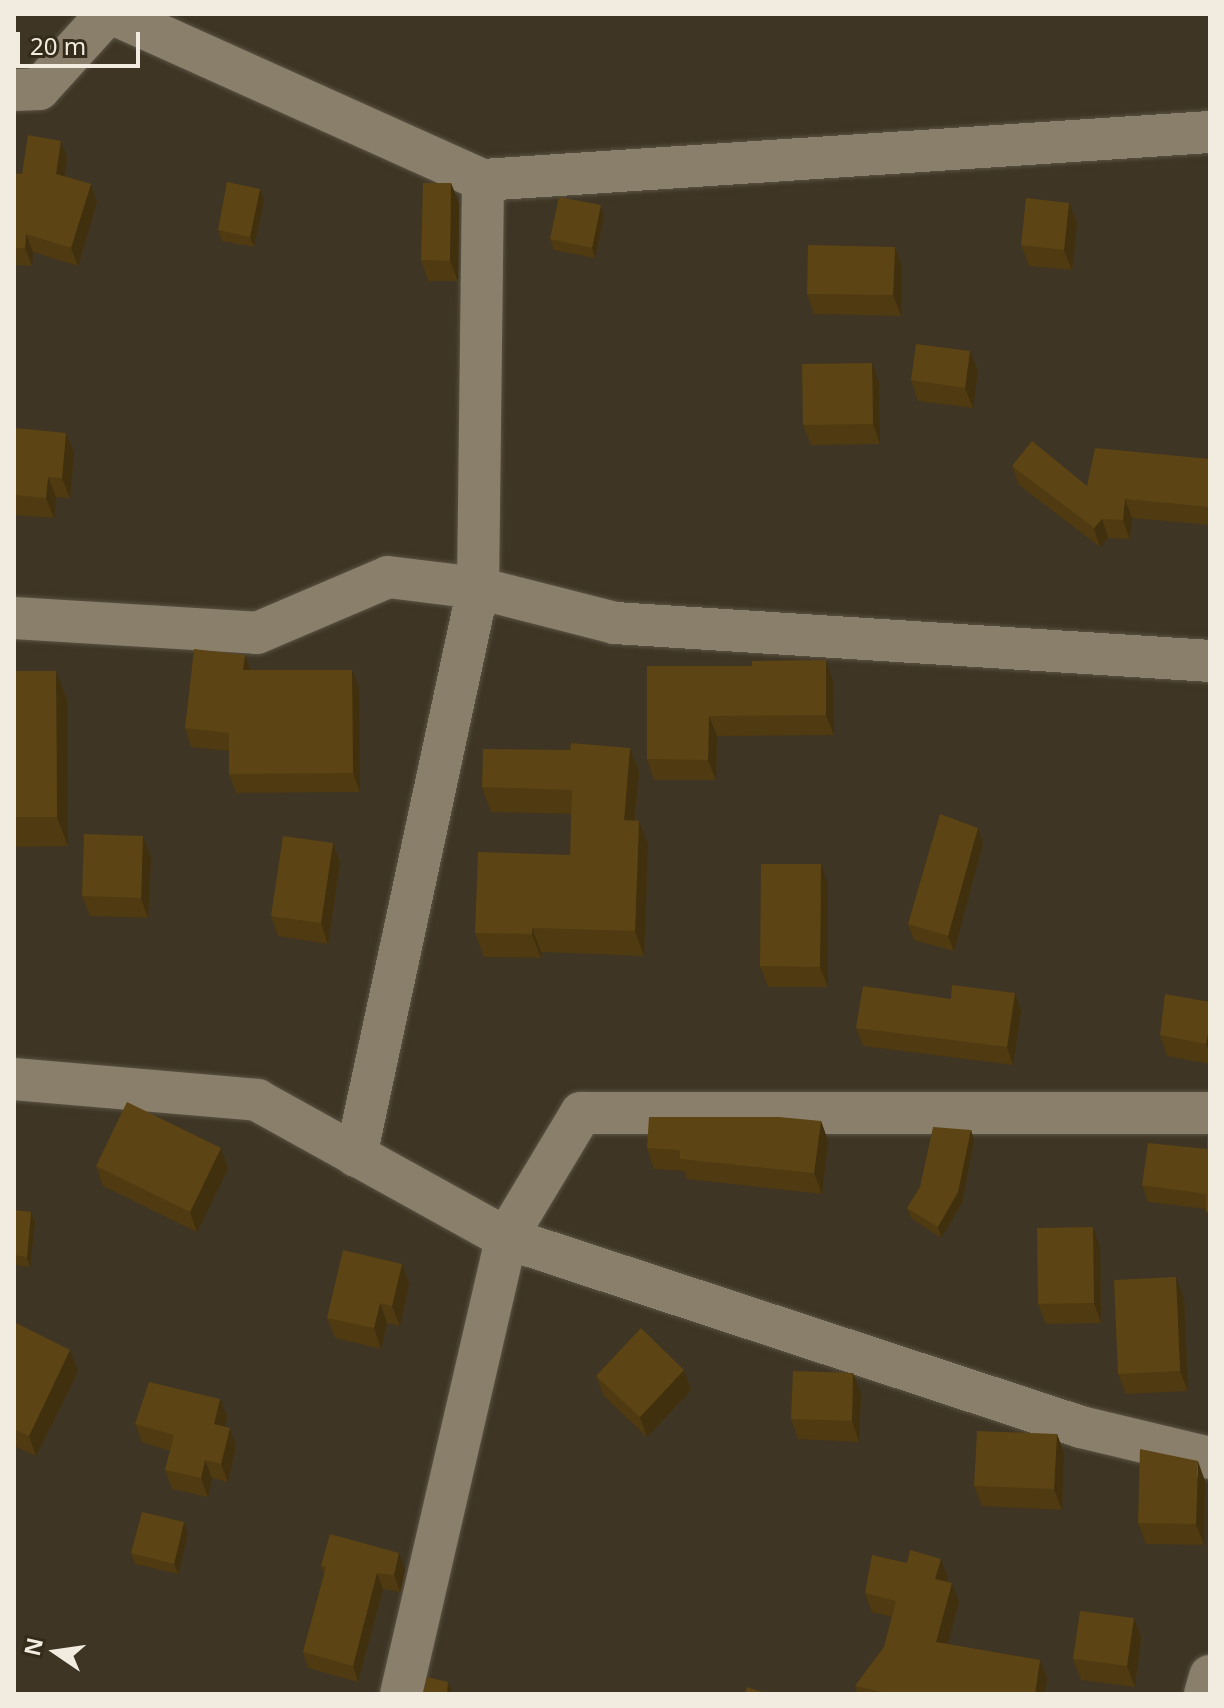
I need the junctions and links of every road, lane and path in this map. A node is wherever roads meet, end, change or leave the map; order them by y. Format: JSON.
{"nodes":[{"id":1,"x":110,"y":14,"type":"edge"},
{"id":2,"x":14,"y":90,"type":"edge"},
{"id":3,"x":1210,"y":132,"type":"edge"},
{"id":4,"x":483,"y":180,"type":"junction"},
{"id":5,"x":478,"y":588,"type":"junction"},
{"id":6,"x":14,"y":618,"type":"edge"},
{"id":7,"x":1210,"y":661,"type":"edge"},
{"id":8,"x":14,"y":1079,"type":"edge"},
{"id":9,"x":1210,"y":1113,"type":"edge"},
{"id":10,"x":356,"y":1156,"type":"junction"},
{"id":11,"x":506,"y":1238,"type":"junction"},
{"id":12,"x":1210,"y":1458,"type":"edge"},
{"id":13,"x":1210,"y":1676,"type":"edge"},
{"id":14,"x":401,"y":1694,"type":"edge"},
{"id":15,"x":1205,"y":1694,"type":"edge"}],
"edges":[{"from":1,"to":2,"type":"street"},
{"from":1,"to":4,"type":"street"},
{"from":3,"to":4,"type":"street"},
{"from":4,"to":5,"type":"street"},
{"from":5,"to":6,"type":"street"},
{"from":5,"to":7,"type":"street"},
{"from":5,"to":10,"type":"street"},
{"from":8,"to":10,"type":"street"},
{"from":9,"to":11,"type":"street"},
{"from":10,"to":11,"type":"street"},
{"from":11,"to":12,"type":"street"},
{"from":11,"to":14,"type":"street"},
{"from":13,"to":15,"type":"street"}]}
